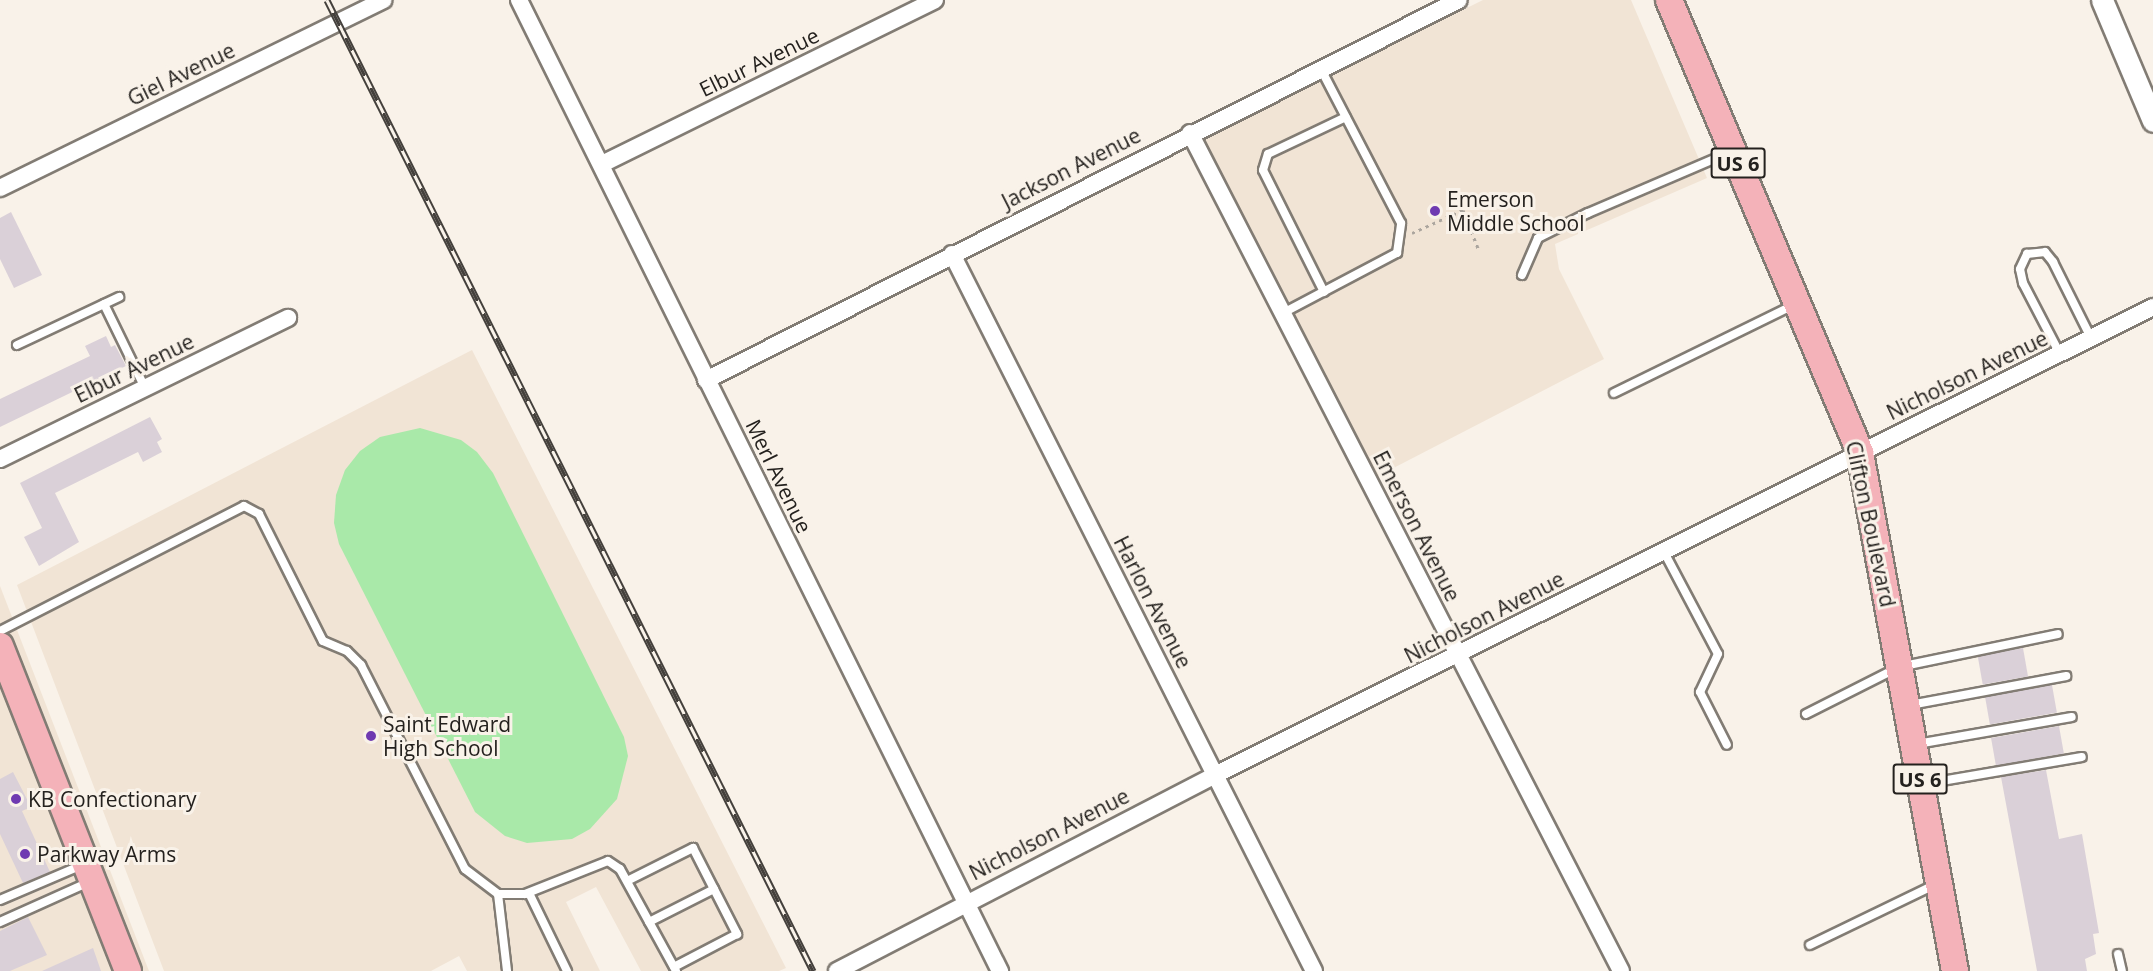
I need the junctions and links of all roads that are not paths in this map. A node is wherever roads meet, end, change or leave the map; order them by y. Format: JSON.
{"nodes":[{"id":1,"x":382,"y":0,"type":"edge"},
{"id":2,"x":519,"y":0,"type":"edge"},
{"id":3,"x":935,"y":0,"type":"edge"},
{"id":4,"x":1459,"y":0,"type":"edge"},
{"id":5,"x":1669,"y":0,"type":"edge"},
{"id":6,"x":2102,"y":0,"type":"edge"},
{"id":7,"x":1321,"y":68,"type":"junction"},
{"id":8,"x":1346,"y":117,"type":"junction"},
{"id":9,"x":2153,"y":121,"type":"edge"},
{"id":10,"x":1190,"y":133,"type":"junction"},
{"id":11,"x":1733,"y":151,"type":"junction"},
{"id":12,"x":602,"y":164,"type":"junction"},
{"id":13,"x":0,"y":188,"type":"edge"},
{"id":14,"x":952,"y":254,"type":"junction"},
{"id":15,"x":1521,"y":275,"type":"dead end"},
{"id":16,"x":1324,"y":292,"type":"junction"},
{"id":17,"x":119,"y":297,"type":"dead end"},
{"id":18,"x":104,"y":304,"type":"junction"},
{"id":19,"x":1797,"y":304,"type":"junction"},
{"id":20,"x":2153,"y":307,"type":"edge"},
{"id":21,"x":1282,"y":313,"type":"junction"},
{"id":22,"x":288,"y":318,"type":"dead end"},
{"id":23,"x":2091,"y":338,"type":"junction"},
{"id":24,"x":17,"y":345,"type":"dead end"},
{"id":25,"x":2060,"y":354,"type":"junction"},
{"id":26,"x":706,"y":380,"type":"junction"},
{"id":27,"x":145,"y":388,"type":"junction"},
{"id":28,"x":1614,"y":393,"type":"dead end"},
{"id":29,"x":1860,"y":453,"type":"junction"},
{"id":30,"x":0,"y":459,"type":"edge"},
{"id":31,"x":1664,"y":552,"type":"junction"},
{"id":32,"x":0,"y":632,"type":"edge"},
{"id":33,"x":2058,"y":634,"type":"dead end"},
{"id":34,"x":2,"y":656,"type":"edge"},
{"id":35,"x":1459,"y":656,"type":"junction"},
{"id":36,"x":1899,"y":667,"type":"junction"},
{"id":37,"x":2066,"y":676,"type":"dead end"},
{"id":38,"x":1906,"y":706,"type":"junction"},
{"id":39,"x":1806,"y":714,"type":"dead end"},
{"id":40,"x":2072,"y":717,"type":"dead end"},
{"id":41,"x":1727,"y":745,"type":"dead end"},
{"id":42,"x":1913,"y":745,"type":"junction"},
{"id":43,"x":2082,"y":757,"type":"dead end"},
{"id":44,"x":1215,"y":775,"type":"junction"},
{"id":45,"x":1921,"y":784,"type":"junction"},
{"id":46,"x":89,"y":872,"type":"junction"},
{"id":47,"x":627,"y":881,"type":"junction"},
{"id":48,"x":1939,"y":883,"type":"junction"},
{"id":49,"x":714,"y":890,"type":"junction"},
{"id":50,"x":529,"y":893,"type":"junction"},
{"id":51,"x":498,"y":894,"type":"junction"},
{"id":52,"x":0,"y":900,"type":"edge"},
{"id":53,"x":965,"y":903,"type":"junction"},
{"id":54,"x":0,"y":922,"type":"edge"},
{"id":55,"x":649,"y":922,"type":"junction"},
{"id":56,"x":1810,"y":945,"type":"dead end"},
{"id":57,"x":2118,"y":954,"type":"dead end"},
{"id":58,"x":675,"y":969,"type":"edge"},
{"id":59,"x":128,"y":971,"type":"edge"},
{"id":60,"x":507,"y":971,"type":"edge"},
{"id":61,"x":567,"y":971,"type":"edge"},
{"id":62,"x":837,"y":971,"type":"edge"},
{"id":63,"x":1000,"y":971,"type":"edge"},
{"id":64,"x":1314,"y":971,"type":"edge"},
{"id":65,"x":1621,"y":971,"type":"edge"},
{"id":66,"x":1955,"y":971,"type":"edge"},
{"id":67,"x":2122,"y":971,"type":"edge"}],
"edges":[{"from":1,"to":13,"type":"street","name":"Giel Avenue"},
{"from":2,"to":12,"type":"street","name":"Merl Avenue"},
{"from":3,"to":12,"type":"street","name":"Elbur Avenue"},
{"from":4,"to":7,"type":"street","name":"Jackson Avenue"},
{"from":5,"to":11,"type":"main road","name":"Clifton Boulevard","number":"US 6"},
{"from":6,"to":9,"type":"street"},
{"from":7,"to":8,"type":"lane"},
{"from":7,"to":10,"type":"street","name":"Jackson Avenue"},
{"from":8,"to":16,"type":"lane"},
{"from":8,"to":16,"type":"lane"},
{"from":10,"to":14,"type":"street","name":"Jackson Avenue"},
{"from":10,"to":21,"type":"street","name":"Emerson Avenue"},
{"from":11,"to":15,"type":"lane"},
{"from":11,"to":19,"type":"main road","name":"Clifton Boulevard","number":"US 6"},
{"from":12,"to":26,"type":"street","name":"Merl Avenue"},
{"from":14,"to":26,"type":"street","name":"Jackson Avenue"},
{"from":14,"to":44,"type":"street","name":"Harlon Avenue"},
{"from":16,"to":21,"type":"lane"},
{"from":17,"to":18,"type":"lane"},
{"from":18,"to":24,"type":"lane"},
{"from":18,"to":27,"type":"lane"},
{"from":19,"to":28,"type":"lane"},
{"from":19,"to":29,"type":"main road","name":"Clifton Boulevard","number":"US 6"},
{"from":20,"to":23,"type":"street","name":"Nicholson Avenue"},
{"from":21,"to":35,"type":"street","name":"Emerson Avenue"},
{"from":22,"to":27,"type":"street","name":"Elbur Avenue"},
{"from":23,"to":25,"type":"street","name":"Nicholson Avenue"},
{"from":23,"to":25,"type":"lane"},
{"from":25,"to":29,"type":"street","name":"Nicholson Avenue"},
{"from":26,"to":53,"type":"street","name":"Merl Avenue"},
{"from":27,"to":30,"type":"street","name":"Elbur Avenue"},
{"from":29,"to":31,"type":"street","name":"Nicholson Avenue"},
{"from":29,"to":36,"type":"main road","name":"Clifton Boulevard","number":"US 6"},
{"from":31,"to":35,"type":"street","name":"Nicholson Avenue"},
{"from":31,"to":41,"type":"lane"},
{"from":32,"to":51,"type":"lane"},
{"from":33,"to":36,"type":"lane"},
{"from":34,"to":46,"type":"main road"},
{"from":35,"to":44,"type":"street","name":"Nicholson Avenue"},
{"from":35,"to":65,"type":"street","name":"Emerson Avenue"},
{"from":36,"to":38,"type":"main road","name":"Clifton Boulevard","number":"US 6"},
{"from":36,"to":39,"type":"lane"},
{"from":37,"to":38,"type":"lane"},
{"from":38,"to":42,"type":"main road","name":"Clifton Boulevard","number":"US 6"},
{"from":40,"to":42,"type":"lane"},
{"from":42,"to":45,"type":"main road","name":"Clifton Boulevard","number":"US 6"},
{"from":43,"to":45,"type":"lane"},
{"from":44,"to":53,"type":"street","name":"Nicholson Avenue"},
{"from":44,"to":64,"type":"street","name":"Harlon Avenue"},
{"from":45,"to":48,"type":"main road","name":"Clifton Boulevard","number":"US 6"},
{"from":46,"to":52,"type":"lane"},
{"from":46,"to":54,"type":"lane"},
{"from":46,"to":59,"type":"main road"},
{"from":47,"to":49,"type":"lane"},
{"from":47,"to":50,"type":"lane"},
{"from":47,"to":55,"type":"lane"},
{"from":48,"to":56,"type":"lane"},
{"from":48,"to":66,"type":"main road","name":"Clifton Boulevard","number":"US 6"},
{"from":49,"to":55,"type":"lane"},
{"from":49,"to":58,"type":"lane"},
{"from":50,"to":51,"type":"lane"},
{"from":50,"to":61,"type":"lane"},
{"from":51,"to":60,"type":"lane"},
{"from":53,"to":62,"type":"street","name":"Nicholson Avenue"},
{"from":53,"to":63,"type":"street","name":"Merl Avenue"},
{"from":55,"to":58,"type":"lane"},
{"from":57,"to":67,"type":"lane"}]}
